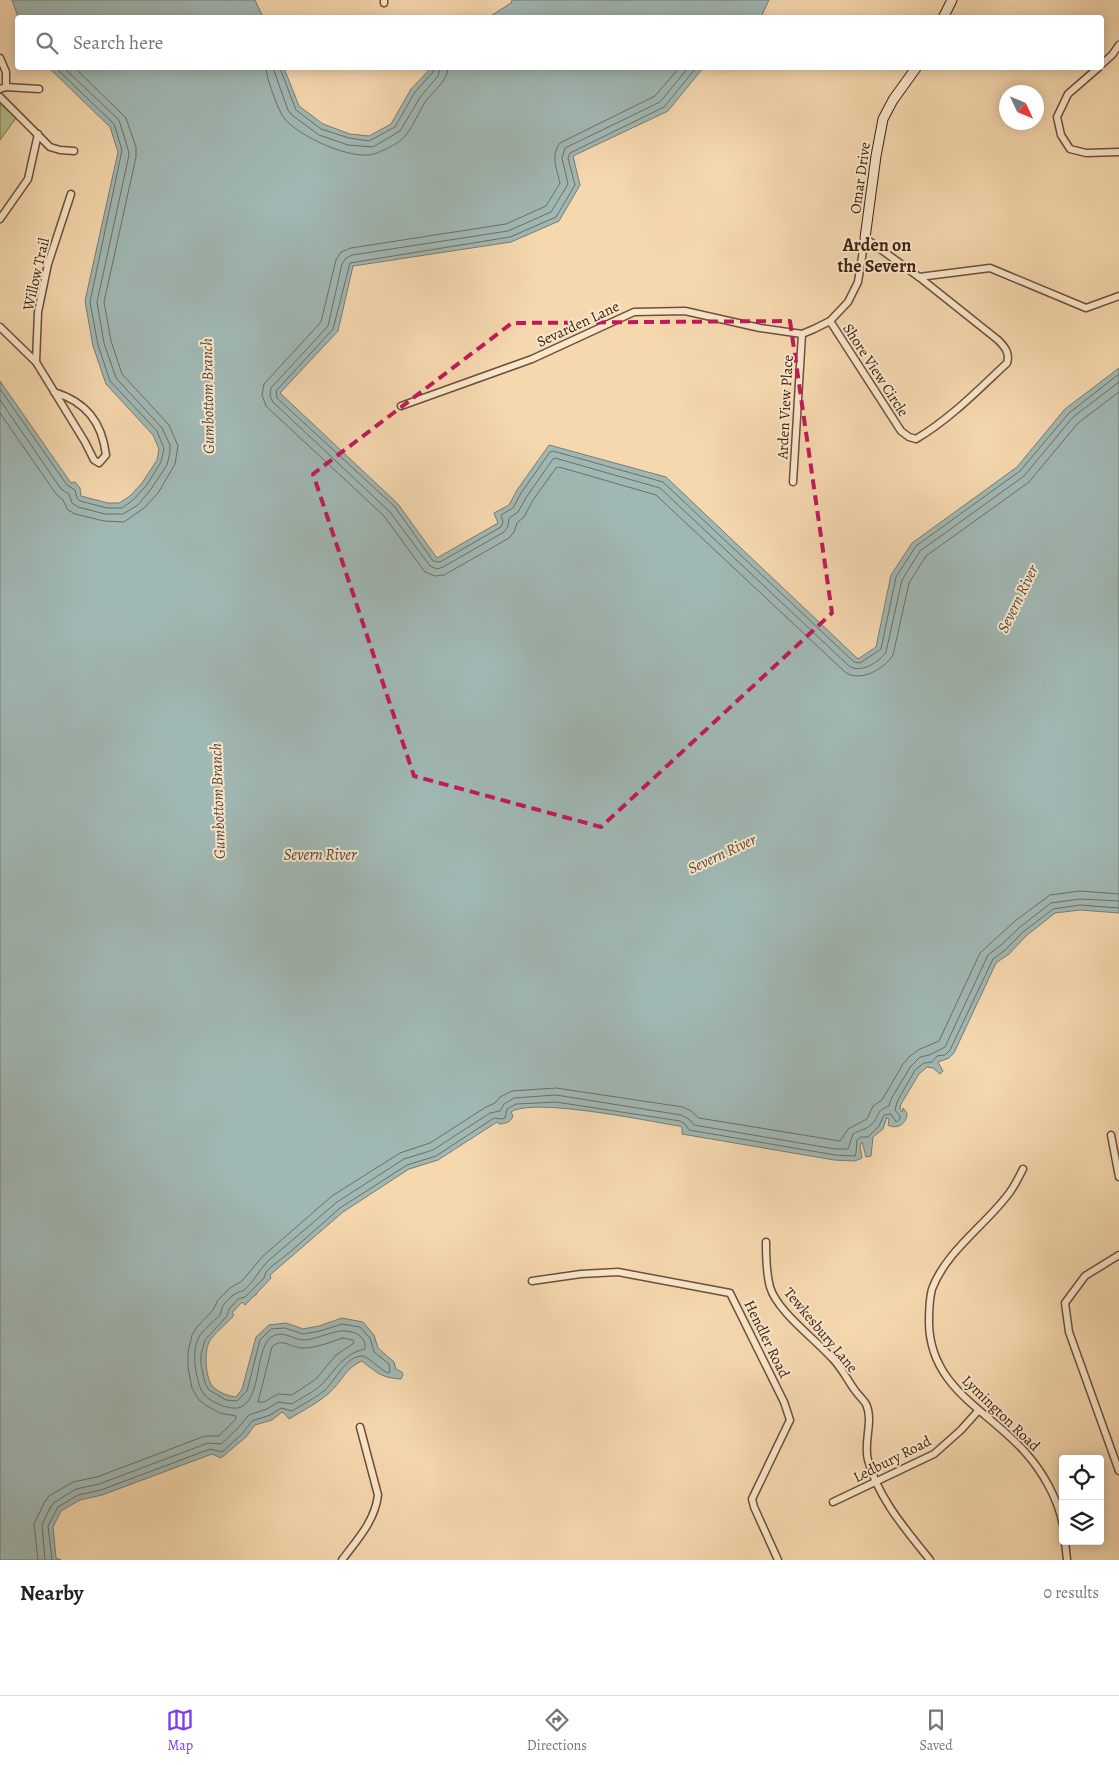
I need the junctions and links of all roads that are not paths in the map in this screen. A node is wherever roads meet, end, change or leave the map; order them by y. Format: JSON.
{"nodes":[{"id":1,"x":952,"y":0,"type":"edge"},
{"id":2,"x":944,"y":15,"type":"edge"},
{"id":3,"x":1119,"y":45,"type":"edge"},
{"id":4,"x":1116,"y":53,"type":"edge"},
{"id":5,"x":0,"y":58,"type":"edge"},
{"id":6,"x":1104,"y":62,"type":"edge"},
{"id":7,"x":915,"y":70,"type":"edge"},
{"id":8,"x":1096,"y":70,"type":"edge"},
{"id":9,"x":3,"y":88,"type":"edge"},
{"id":10,"x":39,"y":89,"type":"dead end"},
{"id":11,"x":0,"y":97,"type":"edge"},
{"id":12,"x":38,"y":134,"type":"junction"},
{"id":13,"x":74,"y":151,"type":"dead end"},
{"id":14,"x":1119,"y":152,"type":"edge"},
{"id":15,"x":71,"y":194,"type":"dead end"},
{"id":16,"x":0,"y":218,"type":"edge"},
{"id":17,"x":866,"y":238,"type":"junction"},
{"id":18,"x":919,"y":277,"type":"junction"},
{"id":19,"x":1119,"y":296,"type":"edge"},
{"id":20,"x":830,"y":321,"type":"junction"},
{"id":21,"x":0,"y":327,"type":"edge"},
{"id":22,"x":802,"y":334,"type":"junction"},
{"id":23,"x":36,"y":362,"type":"junction"},
{"id":24,"x":54,"y":392,"type":"junction"},
{"id":25,"x":401,"y":406,"type":"dead end"},
{"id":26,"x":793,"y":482,"type":"dead end"},
{"id":27,"x":1111,"y":1135,"type":"dead end"},
{"id":28,"x":1023,"y":1169,"type":"dead end"},
{"id":29,"x":1119,"y":1177,"type":"edge"},
{"id":30,"x":766,"y":1242,"type":"dead end"},
{"id":31,"x":1119,"y":1255,"type":"edge"},
{"id":32,"x":532,"y":1281,"type":"dead end"},
{"id":33,"x":978,"y":1411,"type":"junction"},
{"id":34,"x":360,"y":1427,"type":"dead end"},
{"id":35,"x":1119,"y":1471,"type":"edge"},
{"id":36,"x":876,"y":1482,"type":"junction"},
{"id":37,"x":833,"y":1502,"type":"dead end"},
{"id":38,"x":1059,"y":1512,"type":"edge"},
{"id":39,"x":1065,"y":1545,"type":"edge"},
{"id":40,"x":342,"y":1560,"type":"edge"},
{"id":41,"x":778,"y":1560,"type":"edge"},
{"id":42,"x":930,"y":1560,"type":"edge"},
{"id":43,"x":1067,"y":1560,"type":"edge"}],
"edges":[{"from":1,"to":2,"type":"street"},
{"from":3,"to":4,"type":"street"},
{"from":4,"to":6,"type":"street"},
{"from":5,"to":9,"type":"street"},
{"from":7,"to":17,"type":"street","name":"Omar Drive"},
{"from":8,"to":14,"type":"street"},
{"from":9,"to":10,"type":"street"},
{"from":11,"to":12,"type":"street"},
{"from":12,"to":13,"type":"street"},
{"from":12,"to":16,"type":"street"},
{"from":15,"to":23,"type":"street","name":"Willow Trail"},
{"from":17,"to":18,"type":"street","name":"Shore View Circle"},
{"from":17,"to":20,"type":"street","name":"Omar Drive"},
{"from":18,"to":19,"type":"street"},
{"from":18,"to":20,"type":"street","name":"Shore View Circle"},
{"from":20,"to":22,"type":"street","name":"Omar Drive"},
{"from":21,"to":23,"type":"street"},
{"from":22,"to":25,"type":"street","name":"Sevarden Lane"},
{"from":22,"to":26,"type":"street","name":"Arden View Place"},
{"from":23,"to":24,"type":"street"},
{"from":24,"to":24,"type":"street"},
{"from":27,"to":29,"type":"street"},
{"from":28,"to":33,"type":"street","name":"Lymington Road"},
{"from":30,"to":36,"type":"street","name":"Tewkesbury Lane"},
{"from":31,"to":35,"type":"street"},
{"from":32,"to":41,"type":"street","name":"Hendler Road"},
{"from":33,"to":36,"type":"street","name":"Ledbury Road"},
{"from":33,"to":38,"type":"street","name":"Lymington Road"},
{"from":34,"to":40,"type":"street"},
{"from":36,"to":37,"type":"street","name":"Ledbury Road"},
{"from":36,"to":42,"type":"street","name":"Tewkesbury Lane"},
{"from":39,"to":43,"type":"street"}]}
